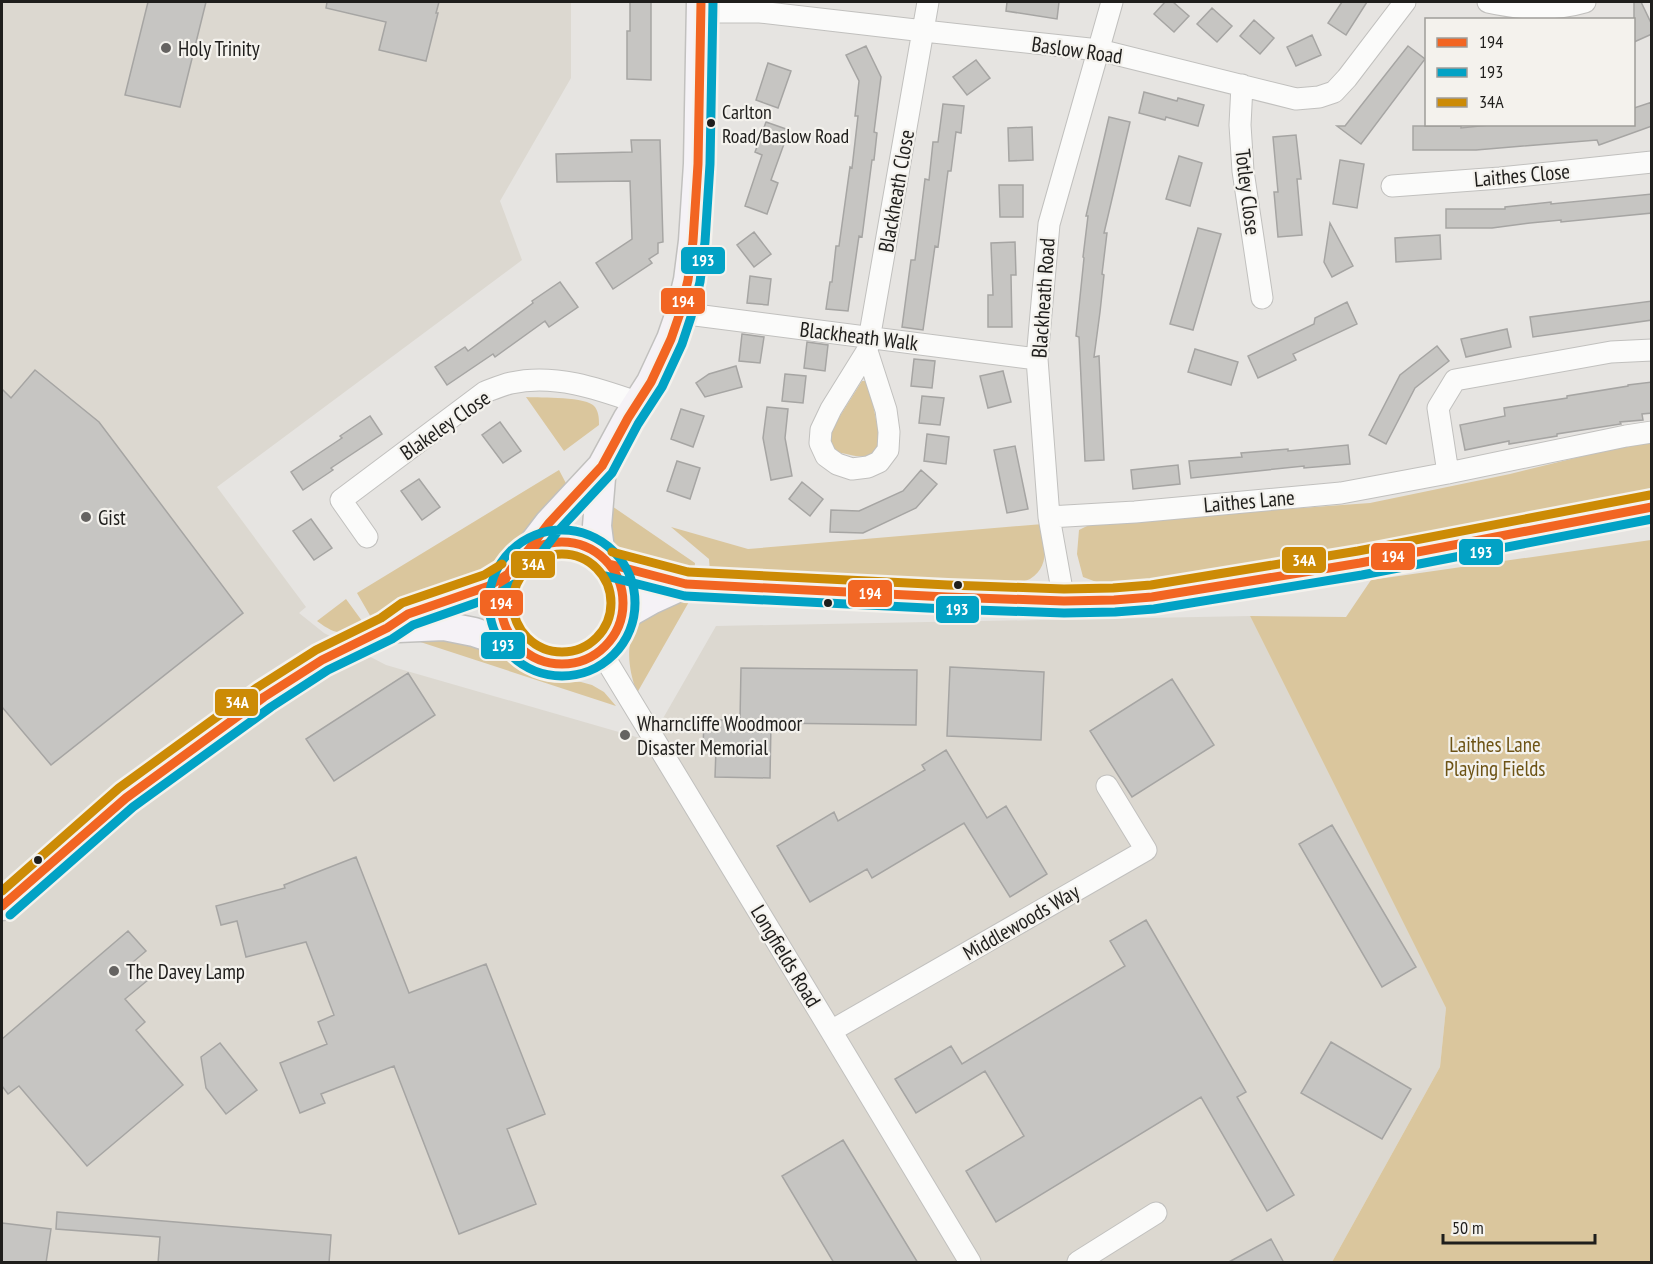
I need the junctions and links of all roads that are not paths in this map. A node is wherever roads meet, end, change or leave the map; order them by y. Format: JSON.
{"nodes":[{"id":1,"x":928,"y":2,"type":"edge"},
{"id":2,"x":1112,"y":2,"type":"edge"},
{"id":3,"x":1405,"y":2,"type":"edge"},
{"id":4,"x":1488,"y":2,"type":"edge"},
{"id":5,"x":1585,"y":2,"type":"edge"},
{"id":6,"x":701,"y":7,"type":"edge"},
{"id":7,"x":761,"y":7,"type":"edge"},
{"id":8,"x":924,"y":31,"type":"junction"},
{"id":9,"x":1099,"y":50,"type":"junction"},
{"id":10,"x":1242,"y":85,"type":"junction"},
{"id":11,"x":1652,"y":162,"type":"edge"},
{"id":12,"x":1392,"y":186,"type":"dead end"},
{"id":13,"x":1262,"y":298,"type":"dead end"},
{"id":14,"x":680,"y":313,"type":"junction"},
{"id":15,"x":869,"y":344,"type":"junction"},
{"id":16,"x":1652,"y":350,"type":"edge"},
{"id":17,"x":1037,"y":359,"type":"junction"},
{"id":18,"x":639,"y":402,"type":"junction"},
{"id":19,"x":1652,"y":432,"type":"edge"},
{"id":20,"x":602,"y":466,"type":"junction"},
{"id":21,"x":1448,"y":473,"type":"junction"},
{"id":22,"x":1652,"y":507,"type":"edge"},
{"id":23,"x":1049,"y":517,"type":"junction"},
{"id":24,"x":367,"y":537,"type":"dead end"},
{"id":25,"x":526,"y":553,"type":"junction"},
{"id":26,"x":605,"y":560,"type":"junction"},
{"id":27,"x":508,"y":574,"type":"junction"},
{"id":28,"x":686,"y":584,"type":"junction"},
{"id":29,"x":1064,"y":601,"type":"junction"},
{"id":30,"x":621,"y":617,"type":"junction"},
{"id":31,"x":387,"y":628,"type":"junction"},
{"id":32,"x":521,"y":648,"type":"junction"},
{"id":33,"x":600,"y":650,"type":"junction"},
{"id":34,"x":1107,"y":786,"type":"dead end"},
{"id":35,"x":2,"y":906,"type":"edge"},
{"id":36,"x":831,"y":1031,"type":"junction"},
{"id":37,"x":1156,"y":1213,"type":"dead end"},
{"id":38,"x":970,"y":1263,"type":"edge"},
{"id":39,"x":1078,"y":1263,"type":"edge"}],
"edges":[{"from":1,"to":8,"type":"street","name":"Blackheath Close"},
{"from":2,"to":9,"type":"street","name":"Blackheath Road"},
{"from":3,"to":10,"type":"street","name":"Baslow Road"},
{"from":4,"to":5,"type":"street"},
{"from":6,"to":7,"type":"street","name":"Baslow Road"},
{"from":6,"to":14,"type":"main road"},
{"from":7,"to":8,"type":"street","name":"Baslow Road"},
{"from":8,"to":9,"type":"street","name":"Baslow Road"},
{"from":8,"to":15,"type":"street","name":"Blackheath Close"},
{"from":9,"to":10,"type":"street","name":"Baslow Road"},
{"from":9,"to":17,"type":"street","name":"Blackheath Road"},
{"from":10,"to":13,"type":"street","name":"Totley Close"},
{"from":11,"to":12,"type":"street","name":"Laithes Close"},
{"from":14,"to":15,"type":"street","name":"Blackheath Walk"},
{"from":14,"to":18,"type":"main road"},
{"from":15,"to":15,"type":"street","name":"Blackheath Close"},
{"from":15,"to":17,"type":"street","name":"Blackheath Walk"},
{"from":16,"to":21,"type":"street"},
{"from":17,"to":23,"type":"street","name":"Blackheath Road"},
{"from":18,"to":20,"type":"main road"},
{"from":18,"to":24,"type":"street","name":"Blakeley Close"},
{"from":19,"to":21,"type":"street","name":"Laithes Lane"},
{"from":20,"to":25,"type":"main road"},
{"from":20,"to":26,"type":"main road"},
{"from":21,"to":23,"type":"street","name":"Laithes Lane"},
{"from":22,"to":29,"type":"main road"},
{"from":23,"to":29,"type":"street","name":"Blackheath Road"},
{"from":25,"to":26,"type":"main road"},
{"from":25,"to":27,"type":"main road"},
{"from":26,"to":28,"type":"main road"},
{"from":26,"to":30,"type":"main road"},
{"from":27,"to":31,"type":"main road"},
{"from":27,"to":32,"type":"main road"},
{"from":28,"to":29,"type":"main road"},
{"from":28,"to":30,"type":"main road"},
{"from":30,"to":33,"type":"main road"},
{"from":31,"to":32,"type":"main road"},
{"from":31,"to":35,"type":"main road"},
{"from":32,"to":33,"type":"main road"},
{"from":33,"to":36,"type":"street","name":"Longfields Road"},
{"from":34,"to":36,"type":"street","name":"Middlewoods Way"},
{"from":36,"to":38,"type":"street","name":"Longfields Road"},
{"from":37,"to":39,"type":"street"}]}
